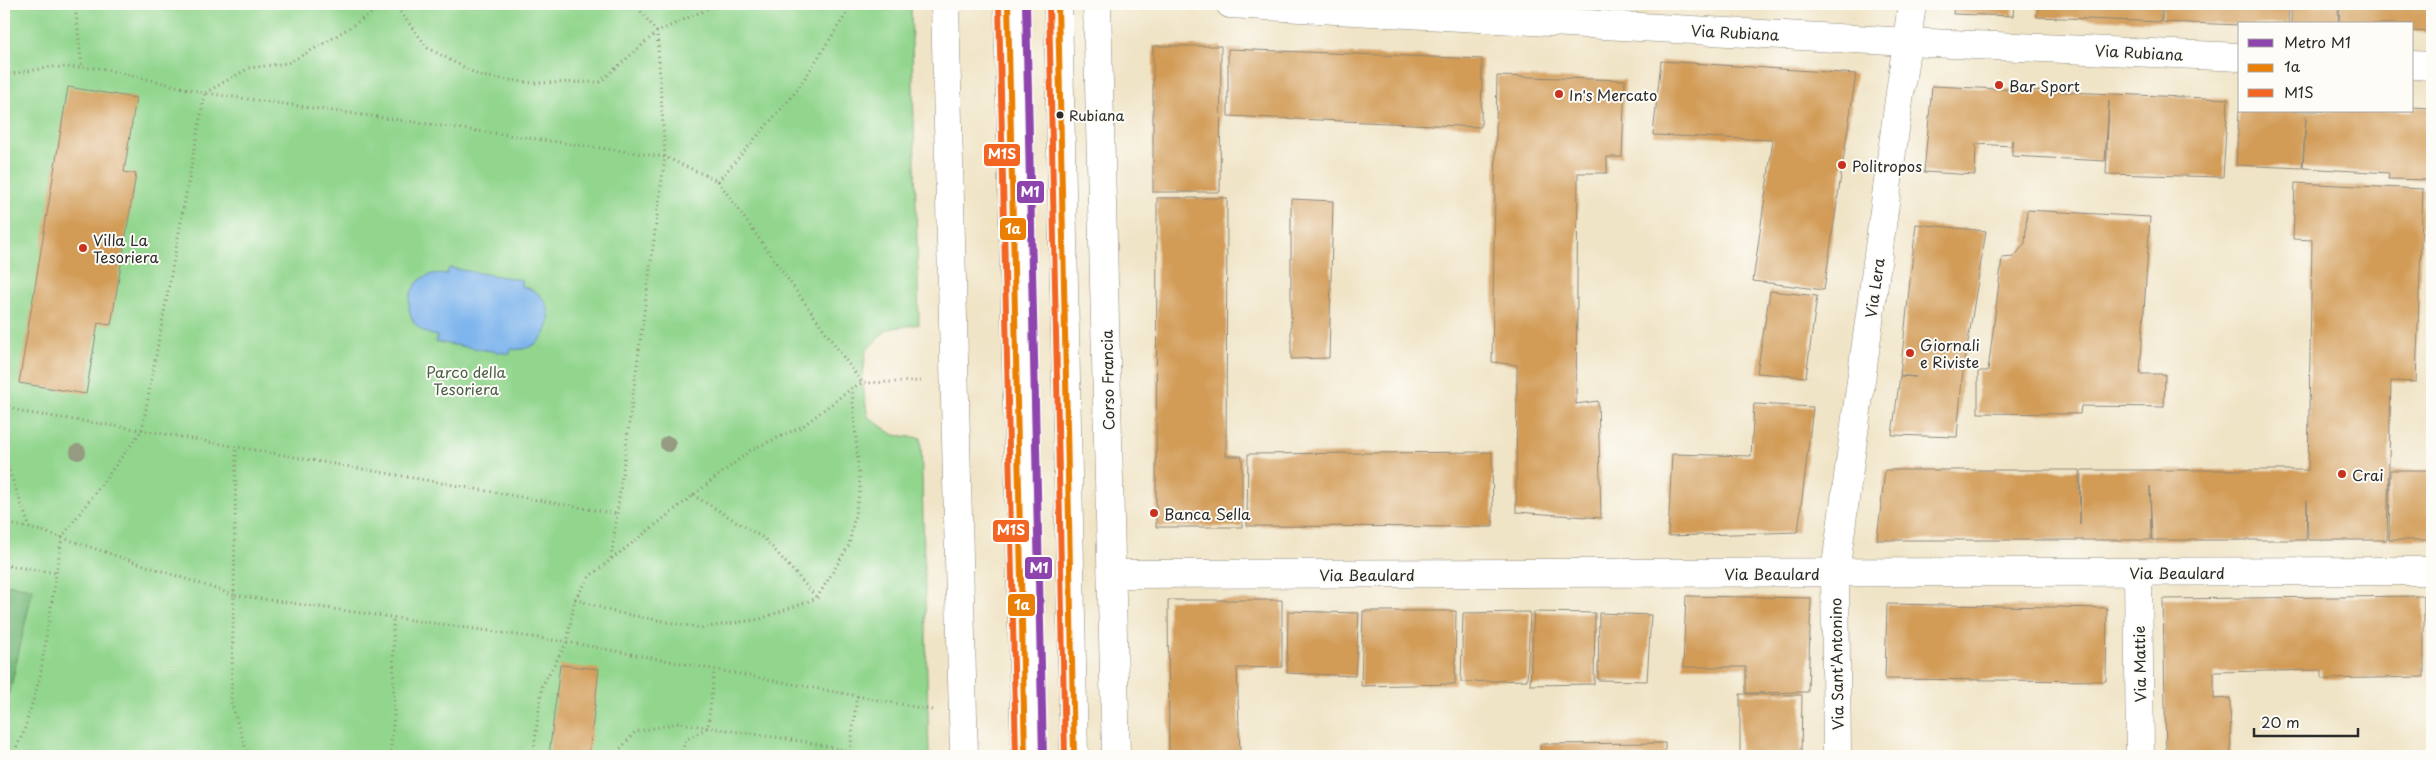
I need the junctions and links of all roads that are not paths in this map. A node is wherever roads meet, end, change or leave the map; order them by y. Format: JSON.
{"nodes":[{"id":1,"x":945,"y":4,"type":"edge"},
{"id":2,"x":1008,"y":4,"type":"edge"},
{"id":3,"x":1058,"y":4,"type":"edge"},
{"id":4,"x":1097,"y":4,"type":"edge"},
{"id":5,"x":1230,"y":4,"type":"edge"},
{"id":6,"x":1912,"y":4,"type":"edge"},
{"id":7,"x":1908,"y":42,"type":"junction"},
{"id":8,"x":2238,"y":57,"type":"edge"},
{"id":9,"x":2414,"y":65,"type":"edge"},
{"id":10,"x":2432,"y":66,"type":"edge"},
{"id":11,"x":2432,"y":571,"type":"edge"},
{"id":12,"x":2138,"y":572,"type":"junction"},
{"id":13,"x":1835,"y":573,"type":"junction"},
{"id":14,"x":1112,"y":574,"type":"junction"},
{"id":15,"x":964,"y":756,"type":"edge"},
{"id":16,"x":1025,"y":756,"type":"edge"},
{"id":17,"x":1074,"y":756,"type":"edge"},
{"id":18,"x":1116,"y":756,"type":"edge"},
{"id":19,"x":1837,"y":756,"type":"edge"},
{"id":20,"x":2140,"y":756,"type":"edge"}],
"edges":[{"from":1,"to":15,"type":"street"},
{"from":2,"to":16,"type":"street"},
{"from":3,"to":17,"type":"street"},
{"from":4,"to":14,"type":"street","name":"Corso Francia"},
{"from":5,"to":7,"type":"street","name":"Via Rubiana"},
{"from":6,"to":7,"type":"street","name":"Via Lera"},
{"from":7,"to":8,"type":"street","name":"Via Rubiana"},
{"from":7,"to":13,"type":"street","name":"Via Lera"},
{"from":9,"to":10,"type":"street"},
{"from":11,"to":12,"type":"street","name":"Via Beaulard"},
{"from":12,"to":13,"type":"street","name":"Via Beaulard"},
{"from":12,"to":20,"type":"street","name":"Via Mattie"},
{"from":13,"to":14,"type":"street","name":"Via Beaulard"},
{"from":13,"to":19,"type":"street","name":"Via Sant'Antonino"},
{"from":14,"to":18,"type":"street","name":"Corso Francia"}]}
